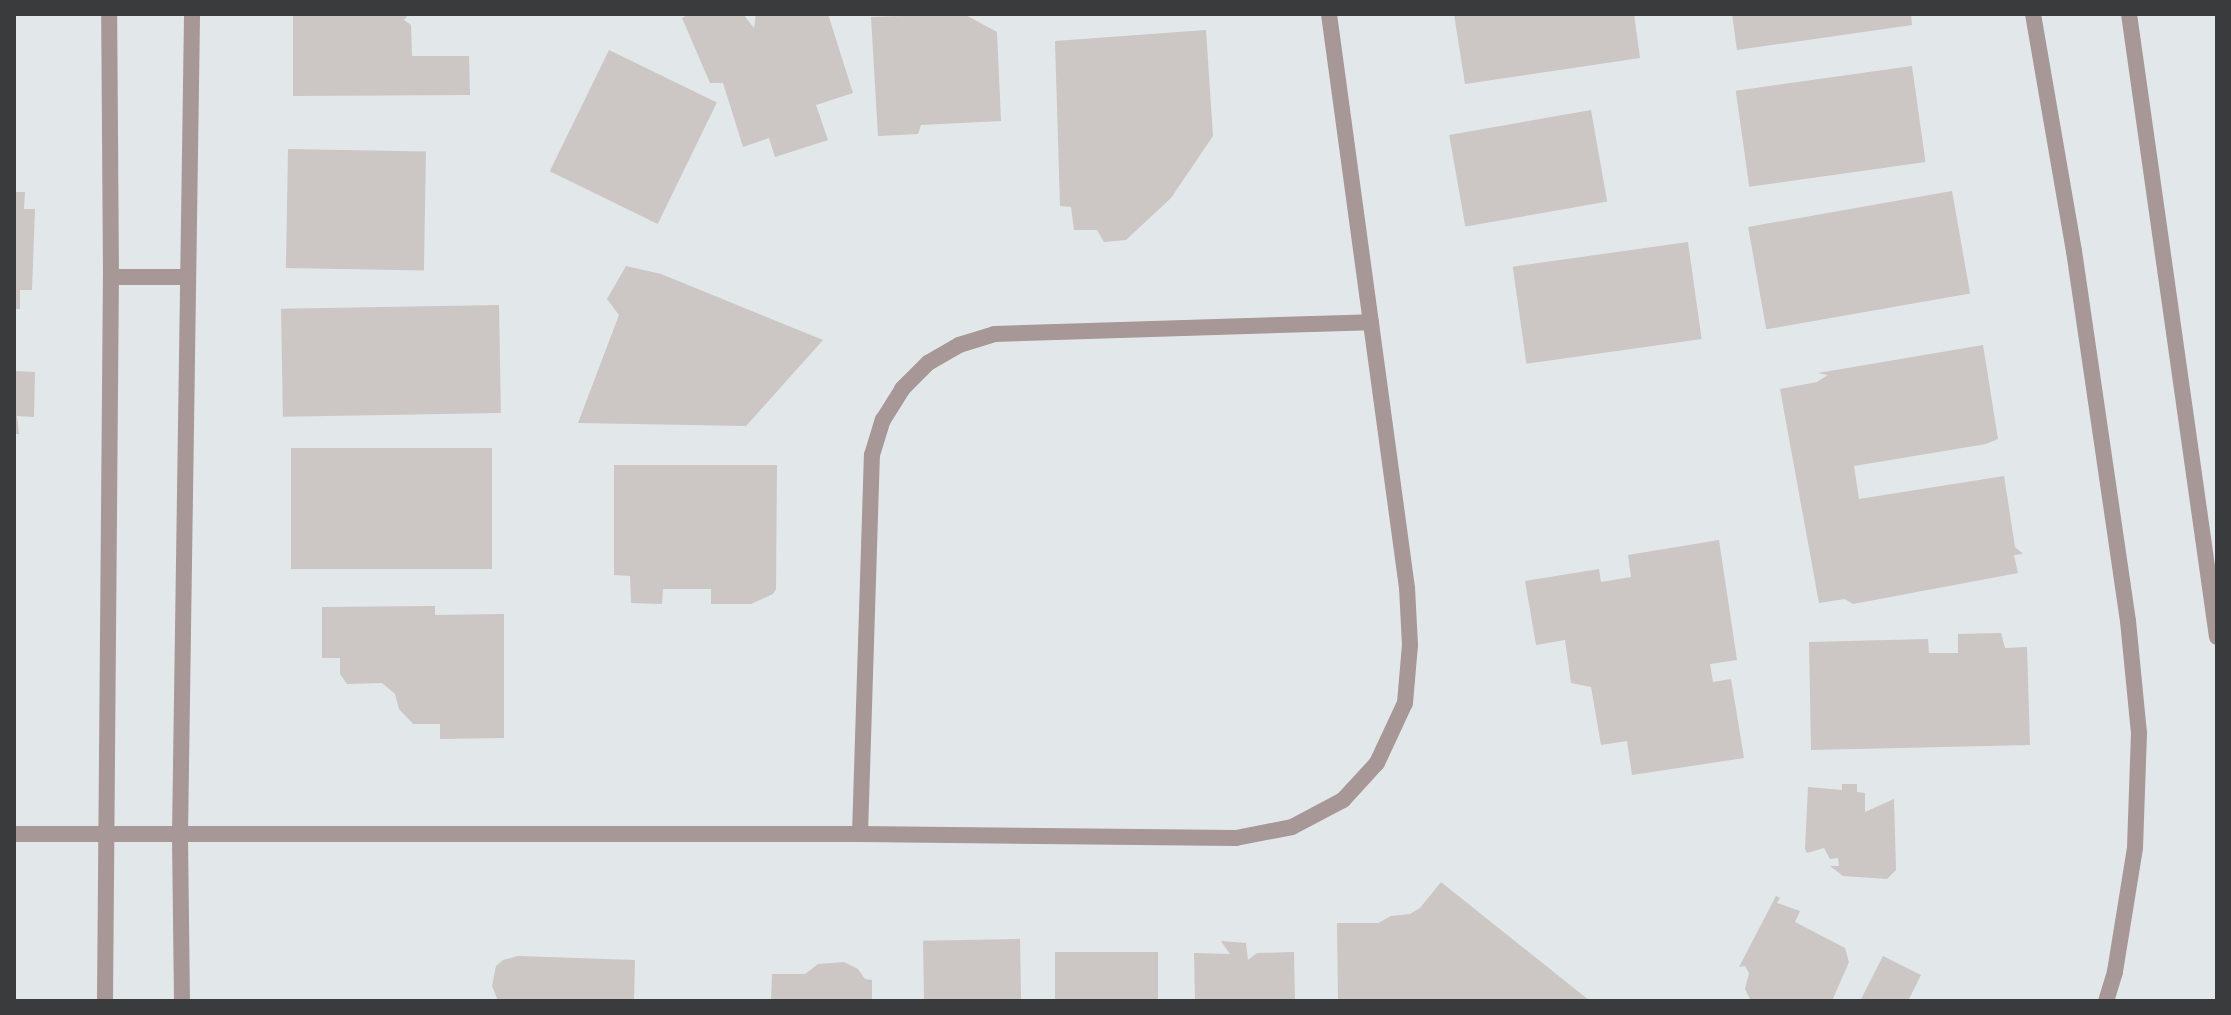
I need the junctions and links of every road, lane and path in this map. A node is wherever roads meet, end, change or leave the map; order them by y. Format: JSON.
{"nodes":[{"id":1,"x":109,"y":14,"type":"edge"},
{"id":2,"x":192,"y":14,"type":"edge"},
{"id":3,"x":1329,"y":14,"type":"edge"},
{"id":4,"x":2033,"y":14,"type":"edge"},
{"id":5,"x":2129,"y":14,"type":"edge"},
{"id":6,"x":111,"y":277,"type":"junction"},
{"id":7,"x":188,"y":277,"type":"junction"},
{"id":8,"x":1371,"y":322,"type":"junction"},
{"id":9,"x":2217,"y":637,"type":"edge"},
{"id":10,"x":14,"y":834,"type":"edge"},
{"id":11,"x":105,"y":834,"type":"junction"},
{"id":12,"x":860,"y":834,"type":"junction"},
{"id":13,"x":180,"y":835,"type":"junction"},
{"id":14,"x":105,"y":1001,"type":"edge"},
{"id":15,"x":182,"y":1001,"type":"edge"},
{"id":16,"x":2106,"y":1001,"type":"edge"}],
"edges":[{"from":1,"to":6,"type":"street"},
{"from":2,"to":7,"type":"street"},
{"from":3,"to":8,"type":"street"},
{"from":4,"to":16,"type":"street"},
{"from":5,"to":9,"type":"street"},
{"from":6,"to":7,"type":"street"},
{"from":6,"to":11,"type":"street"},
{"from":7,"to":13,"type":"street"},
{"from":8,"to":12,"type":"street"},
{"from":8,"to":12,"type":"street"},
{"from":10,"to":11,"type":"street"},
{"from":11,"to":13,"type":"street"},
{"from":11,"to":14,"type":"street"},
{"from":12,"to":13,"type":"street"},
{"from":13,"to":15,"type":"street"}]}
